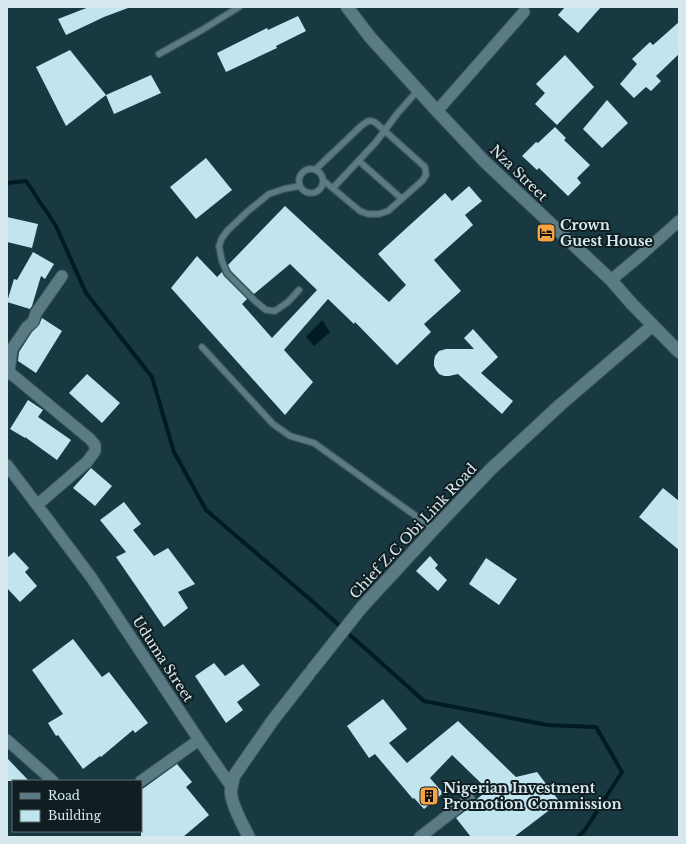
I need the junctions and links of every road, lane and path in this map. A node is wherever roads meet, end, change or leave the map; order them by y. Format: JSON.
{"nodes":[{"id":1,"x":239,"y":7,"type":"edge"},
{"id":2,"x":347,"y":7,"type":"edge"},
{"id":3,"x":524,"y":12,"type":"dead end"},
{"id":4,"x":159,"y":54,"type":"dead end"},
{"id":5,"x":418,"y":90,"type":"junction"},
{"id":6,"x":437,"y":111,"type":"junction"},
{"id":7,"x":384,"y":131,"type":"junction"},
{"id":8,"x":359,"y":161,"type":"junction"},
{"id":9,"x":316,"y":169,"type":"junction"},
{"id":10,"x":324,"y":181,"type":"junction"},
{"id":11,"x":300,"y":186,"type":"junction"},
{"id":12,"x":333,"y":188,"type":"junction"},
{"id":13,"x":402,"y":198,"type":"junction"},
{"id":14,"x":679,"y":221,"type":"edge"},
{"id":15,"x":62,"y":276,"type":"dead end"},
{"id":16,"x":611,"y":280,"type":"junction"},
{"id":17,"x":299,"y":290,"type":"dead end"},
{"id":18,"x":652,"y":326,"type":"junction"},
{"id":19,"x":202,"y":347,"type":"dead end"},
{"id":20,"x":679,"y":352,"type":"edge"},
{"id":21,"x":8,"y":373,"type":"edge"},
{"id":22,"x":7,"y":465,"type":"edge"},
{"id":23,"x":37,"y":505,"type":"junction"},
{"id":24,"x":434,"y":529,"type":"junction"},
{"id":25,"x":7,"y":740,"type":"edge"},
{"id":26,"x":199,"y":740,"type":"junction"},
{"id":27,"x":52,"y":780,"type":"edge"},
{"id":28,"x":142,"y":780,"type":"edge"},
{"id":29,"x":231,"y":786,"type":"junction"},
{"id":30,"x":469,"y":799,"type":"dead end"},
{"id":31,"x":248,"y":837,"type":"edge"},
{"id":32,"x":420,"y":837,"type":"edge"}],
"edges":[{"from":1,"to":4,"type":"lane"},
{"from":2,"to":5,"type":"street","name":"Nza Street"},
{"from":3,"to":6,"type":"street"},
{"from":5,"to":6,"type":"street","name":"Nza Street"},
{"from":5,"to":7,"type":"lane"},
{"from":6,"to":16,"type":"street","name":"Nza Street"},
{"from":7,"to":8,"type":"lane"},
{"from":7,"to":9,"type":"lane"},
{"from":7,"to":13,"type":"lane"},
{"from":8,"to":12,"type":"lane"},
{"from":8,"to":13,"type":"lane"},
{"from":9,"to":10,"type":"lane"},
{"from":9,"to":11,"type":"lane"},
{"from":10,"to":11,"type":"lane"},
{"from":10,"to":12,"type":"lane"},
{"from":11,"to":17,"type":"lane"},
{"from":12,"to":13,"type":"lane"},
{"from":14,"to":16,"type":"street"},
{"from":15,"to":21,"type":"street"},
{"from":16,"to":18,"type":"street","name":"Nza Street"},
{"from":18,"to":20,"type":"street","name":"Nza Street"},
{"from":18,"to":24,"type":"street","name":"Chief Z.C Obi Link Road"},
{"from":19,"to":24,"type":"lane"},
{"from":21,"to":23,"type":"street"},
{"from":22,"to":23,"type":"street","name":"Uduma Street"},
{"from":23,"to":26,"type":"street","name":"Uduma Street"},
{"from":24,"to":29,"type":"street","name":"Chief Z.C Obi Link Road"},
{"from":25,"to":27,"type":"street"},
{"from":26,"to":28,"type":"street"},
{"from":26,"to":29,"type":"street","name":"Uduma Street"},
{"from":29,"to":31,"type":"street","name":"Uduma Street"},
{"from":30,"to":32,"type":"street"}]}
